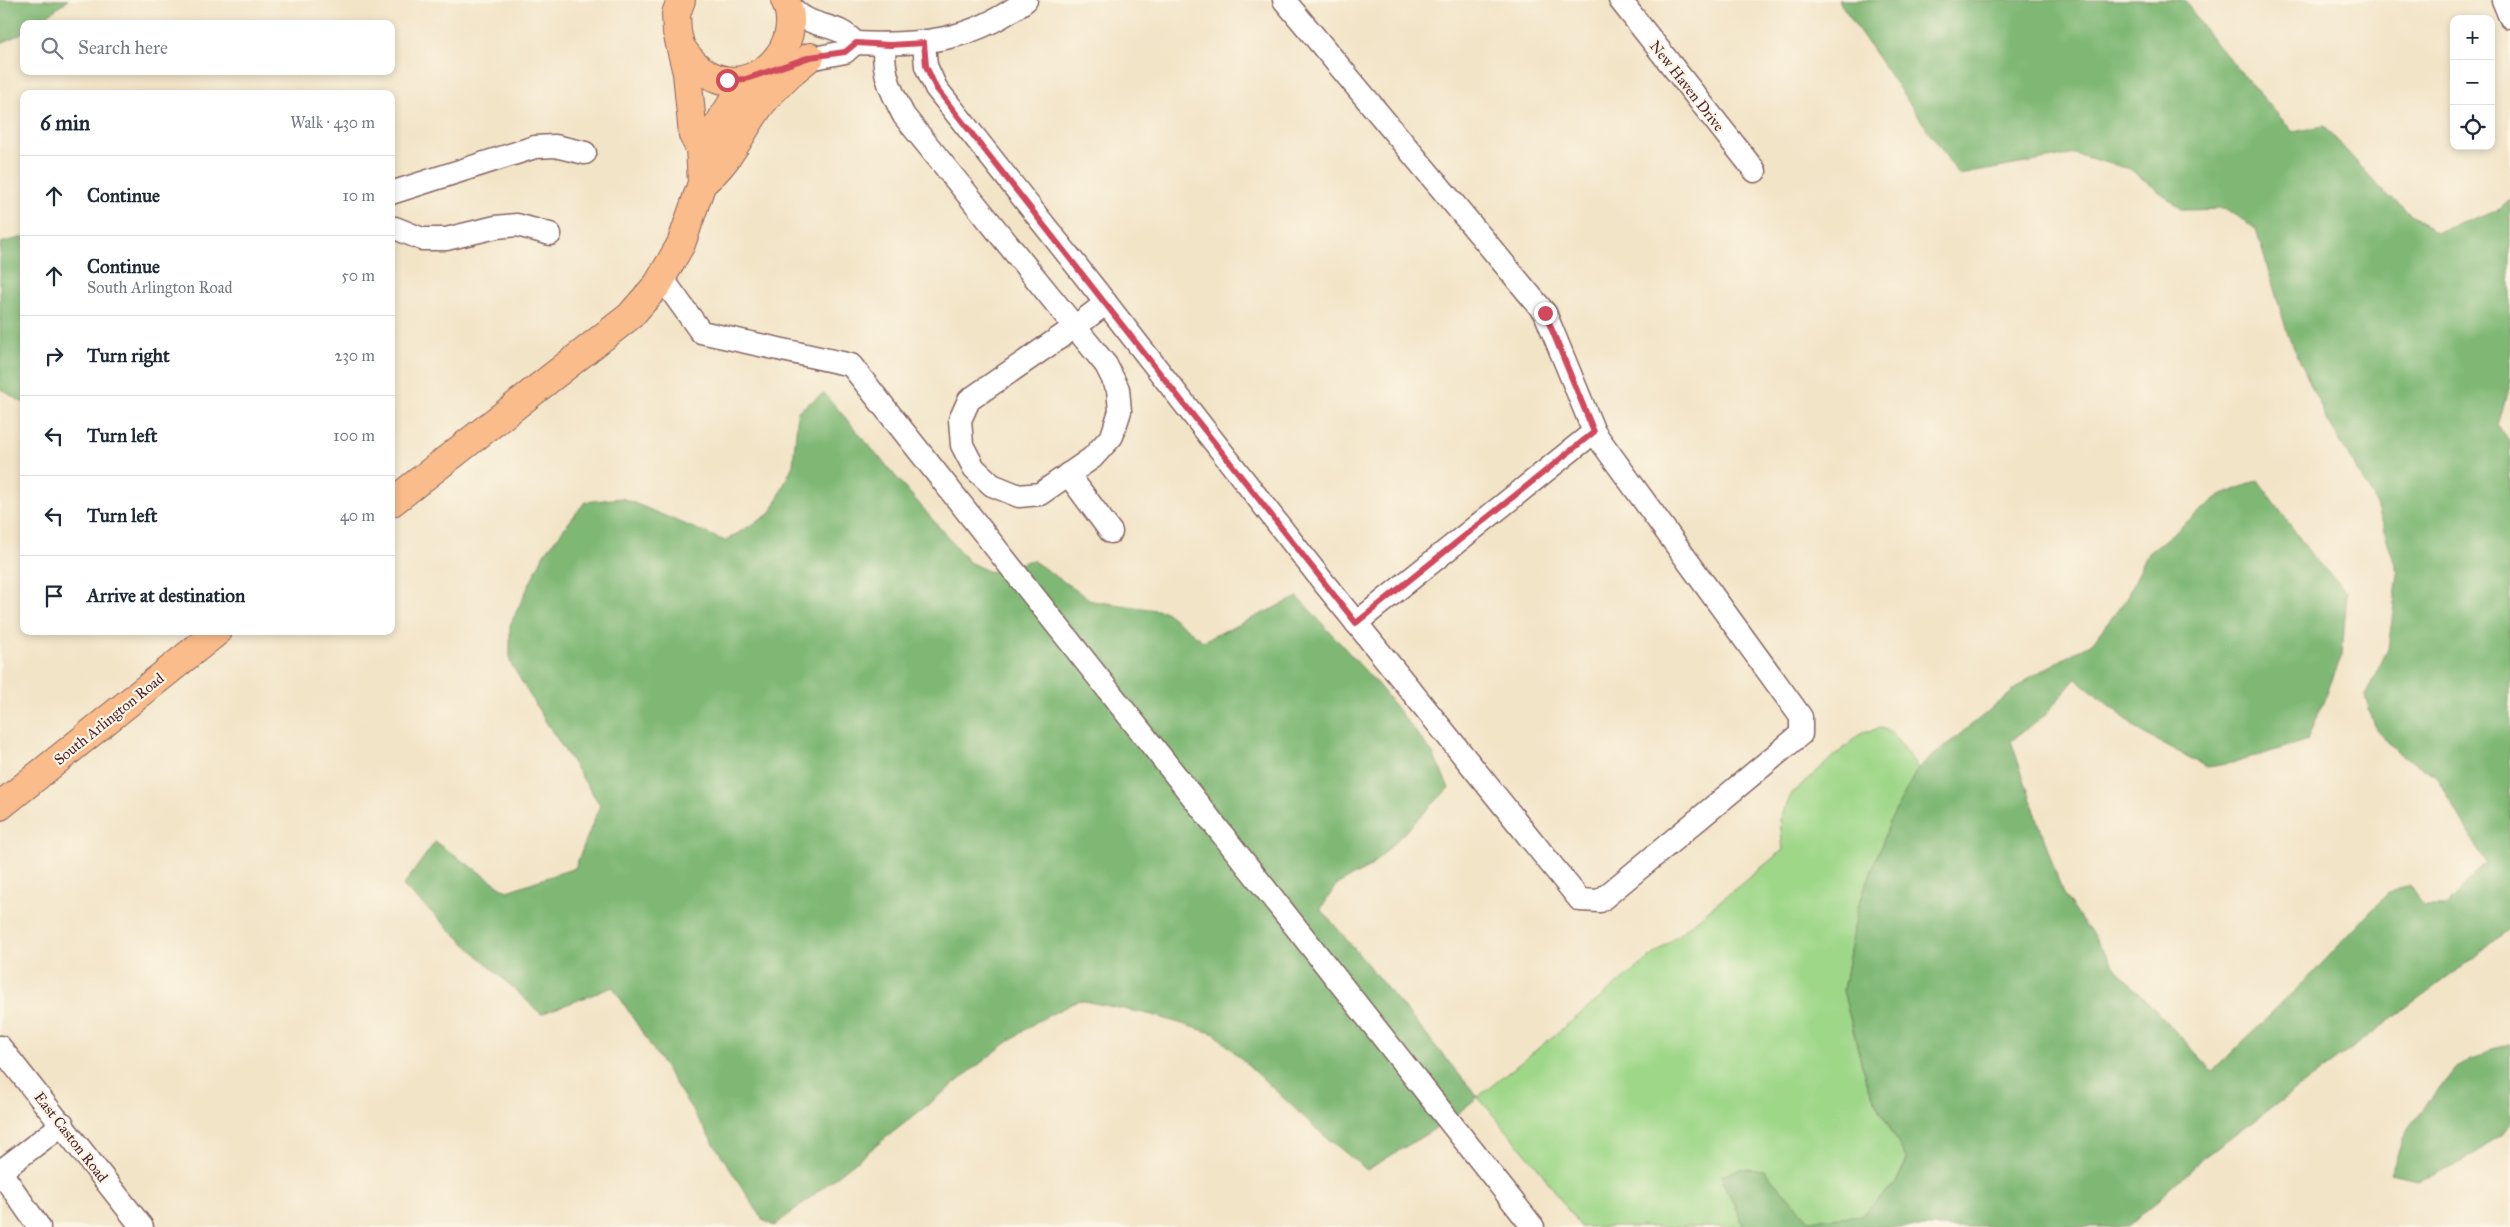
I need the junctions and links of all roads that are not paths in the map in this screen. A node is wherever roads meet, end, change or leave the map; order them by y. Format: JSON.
{"nodes":[{"id":1,"x":681,"y":0,"type":"edge"},
{"id":2,"x":1026,"y":0,"type":"edge"},
{"id":3,"x":1284,"y":0,"type":"edge"},
{"id":4,"x":1620,"y":0,"type":"edge"},
{"id":5,"x":2503,"y":0,"type":"edge"},
{"id":6,"x":786,"y":1,"type":"edge"},
{"id":7,"x":2510,"y":17,"type":"edge"},
{"id":8,"x":856,"y":43,"type":"junction"},
{"id":9,"x":924,"y":43,"type":"junction"},
{"id":10,"x":884,"y":44,"type":"junction"},
{"id":11,"x":683,"y":50,"type":"junction"},
{"id":12,"x":810,"y":57,"type":"junction"},
{"id":13,"x":760,"y":73,"type":"junction"},
{"id":14,"x":700,"y":148,"type":"junction"},
{"id":15,"x":585,"y":152,"type":"dead end"},
{"id":16,"x":1755,"y":171,"type":"dead end"},
{"id":17,"x":702,"y":183,"type":"junction"},
{"id":18,"x":395,"y":193,"type":"edge"},
{"id":19,"x":395,"y":228,"type":"edge"},
{"id":20,"x":550,"y":234,"type":"dead end"},
{"id":21,"x":662,"y":278,"type":"junction"},
{"id":22,"x":1106,"y":302,"type":"junction"},
{"id":23,"x":1075,"y":327,"type":"junction"},
{"id":24,"x":1594,"y":432,"type":"junction"},
{"id":25,"x":1068,"y":474,"type":"junction"},
{"id":26,"x":395,"y":500,"type":"edge"},
{"id":27,"x":1111,"y":532,"type":"dead end"},
{"id":28,"x":1356,"y":623,"type":"junction"},
{"id":29,"x":213,"y":635,"type":"edge"},
{"id":30,"x":0,"y":806,"type":"edge"},
{"id":31,"x":0,"y":1047,"type":"edge"},
{"id":32,"x":63,"y":1124,"type":"junction"},
{"id":33,"x":0,"y":1171,"type":"edge"},
{"id":34,"x":39,"y":1227,"type":"edge"},
{"id":35,"x":142,"y":1227,"type":"edge"},
{"id":36,"x":1533,"y":1227,"type":"edge"}],
"edges":[{"from":1,"to":11,"type":"main road"},
{"from":2,"to":9,"type":"street"},
{"from":3,"to":24,"type":"street"},
{"from":4,"to":16,"type":"street","name":"New Haven Drive"},
{"from":5,"to":7,"type":"street"},
{"from":6,"to":8,"type":"street"},
{"from":6,"to":13,"type":"main road"},
{"from":8,"to":10,"type":"street"},
{"from":8,"to":12,"type":"street"},
{"from":9,"to":10,"type":"street"},
{"from":9,"to":22,"type":"street"},
{"from":10,"to":23,"type":"street"},
{"from":11,"to":13,"type":"main road"},
{"from":11,"to":14,"type":"main road"},
{"from":12,"to":13,"type":"street"},
{"from":12,"to":17,"type":"main road"},
{"from":13,"to":14,"type":"main road"},
{"from":14,"to":17,"type":"main road"},
{"from":15,"to":18,"type":"street"},
{"from":17,"to":21,"type":"main road"},
{"from":19,"to":20,"type":"street"},
{"from":21,"to":26,"type":"main road"},
{"from":21,"to":36,"type":"street"},
{"from":22,"to":23,"type":"street"},
{"from":22,"to":28,"type":"street"},
{"from":23,"to":25,"type":"street"},
{"from":23,"to":25,"type":"street"},
{"from":24,"to":28,"type":"street"},
{"from":24,"to":28,"type":"street"},
{"from":25,"to":27,"type":"street"},
{"from":29,"to":30,"type":"main road","name":"South Arlington Road"},
{"from":31,"to":32,"type":"street","name":"East Caston Road"},
{"from":32,"to":33,"type":"street"},
{"from":32,"to":35,"type":"street","name":"East Caston Road"},
{"from":33,"to":34,"type":"street"}]}
